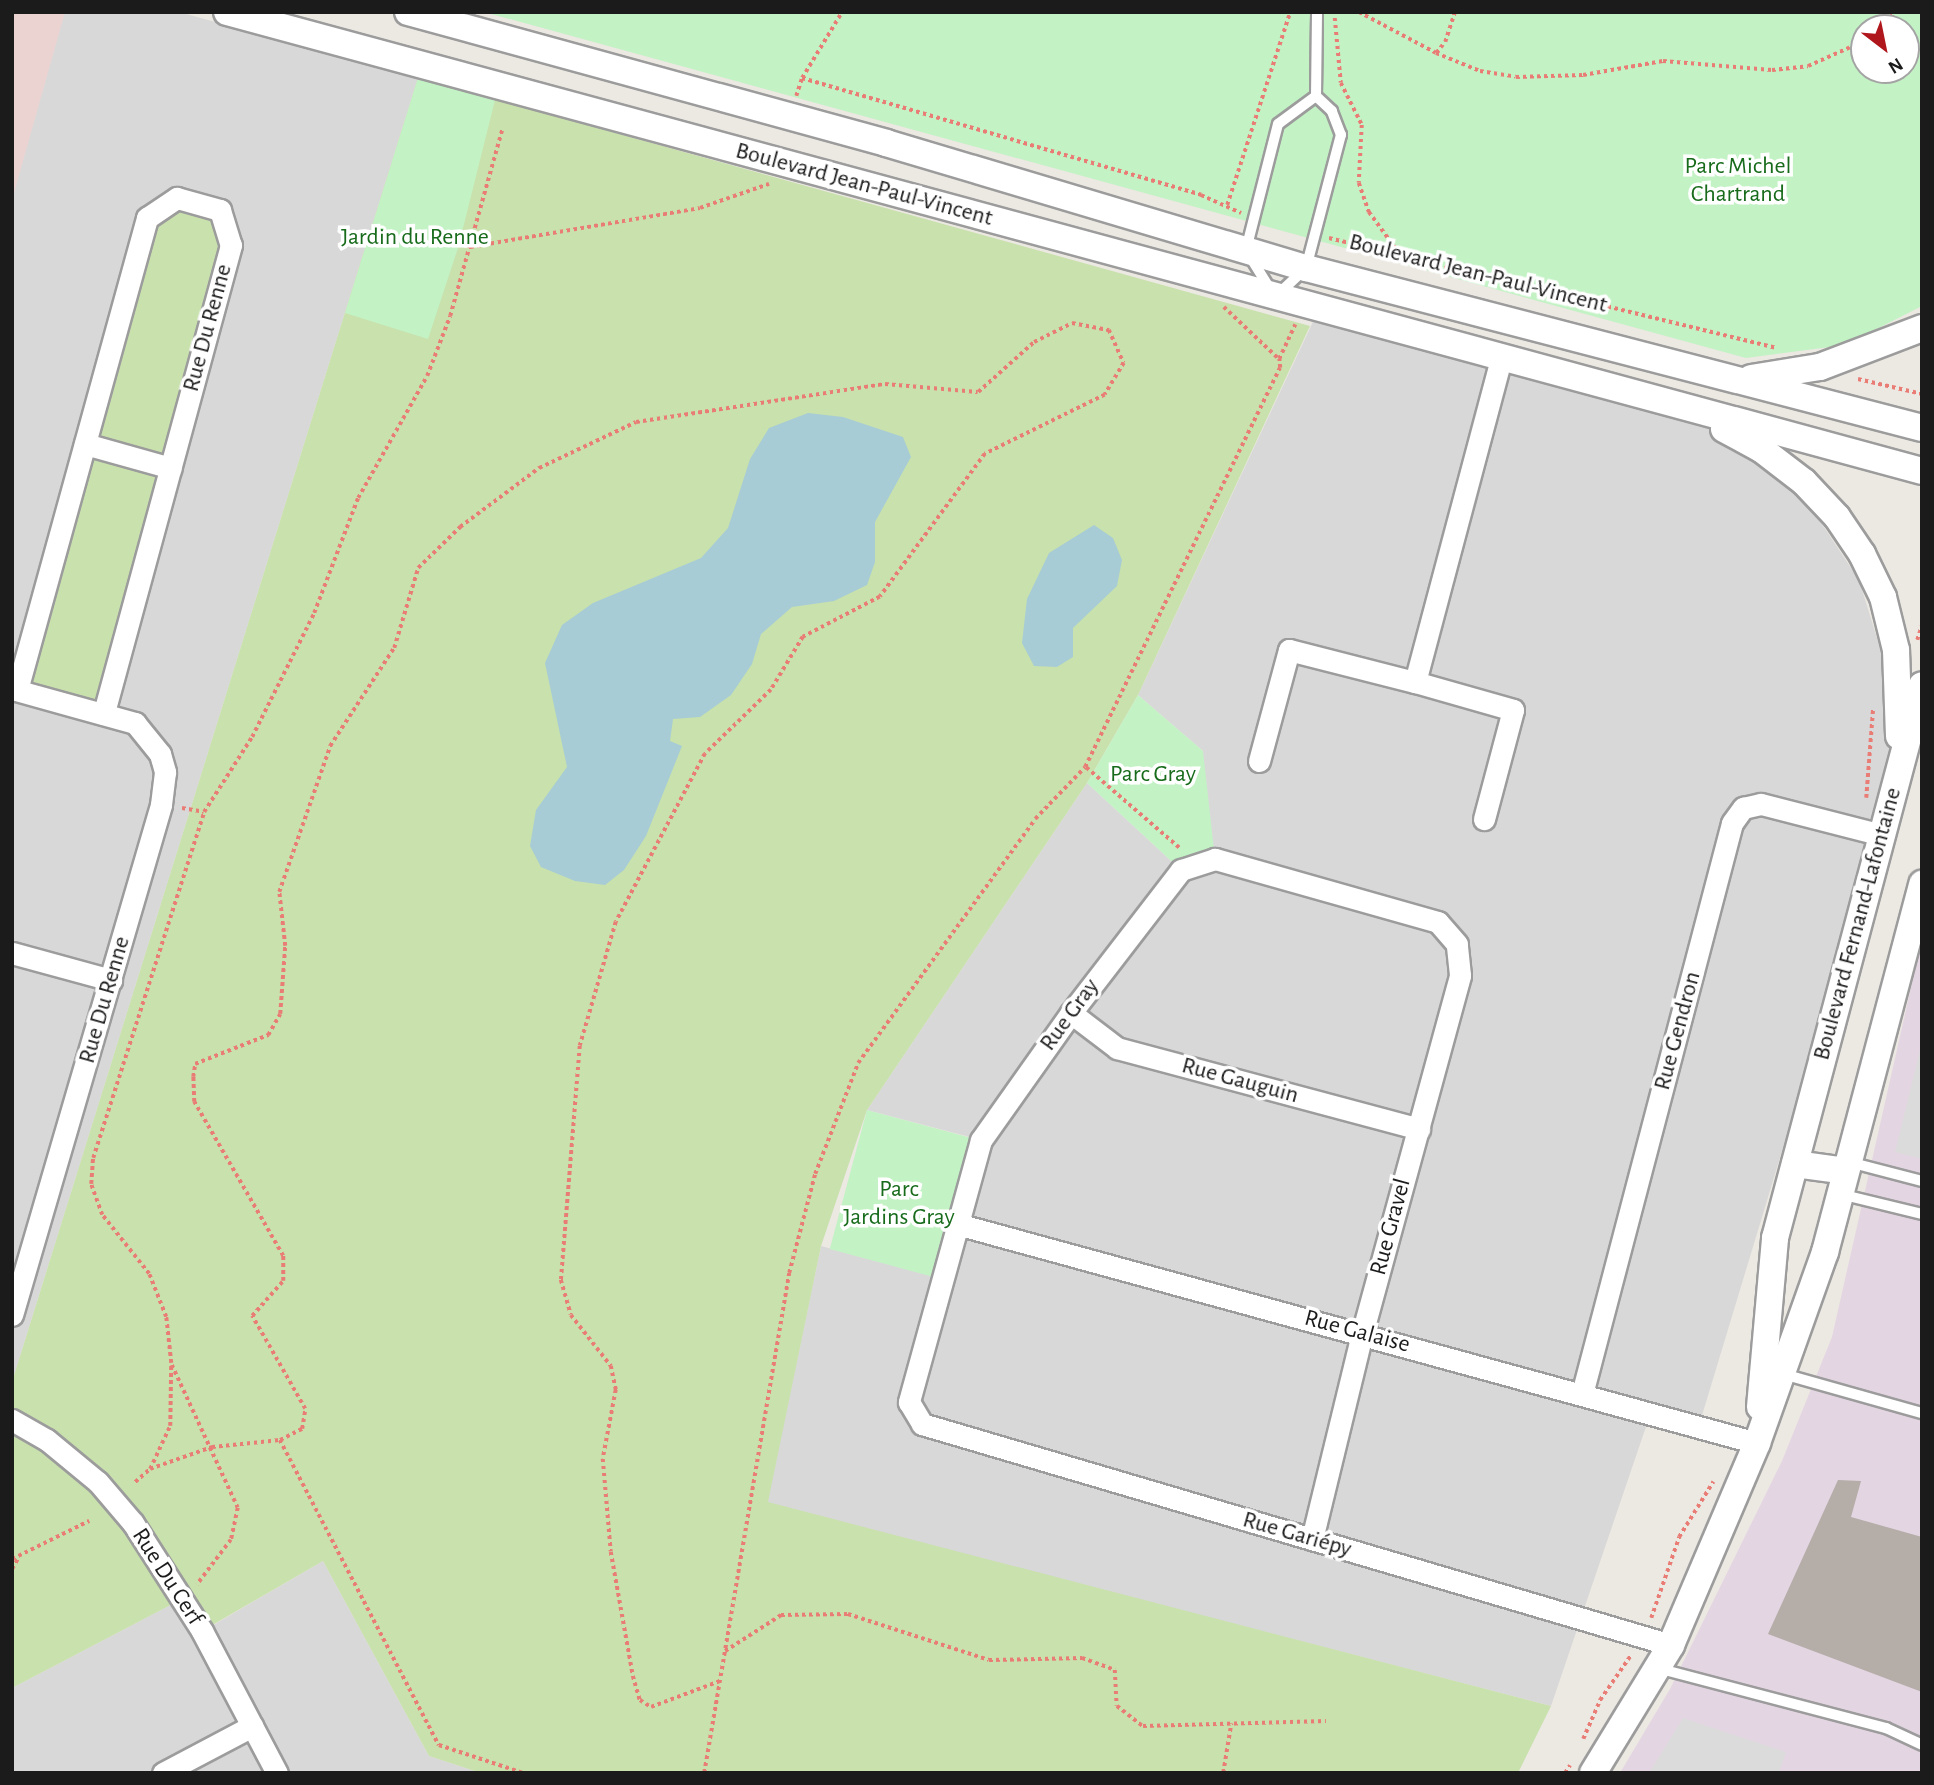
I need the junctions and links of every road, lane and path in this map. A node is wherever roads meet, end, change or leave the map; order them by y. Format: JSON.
{"nodes":[{"id":1,"x":227,"y":12,"type":"edge"},
{"id":2,"x":408,"y":12,"type":"edge"},
{"id":3,"x":842,"y":12,"type":"edge"},
{"id":4,"x":1290,"y":12,"type":"edge"},
{"id":5,"x":1317,"y":12,"type":"edge"},
{"id":6,"x":1359,"y":12,"type":"edge"},
{"id":7,"x":1455,"y":12,"type":"edge"},
{"id":8,"x":1850,"y":47,"type":"edge"},
{"id":9,"x":1436,"y":53,"type":"junction"},
{"id":10,"x":1316,"y":96,"type":"junction"},
{"id":11,"x":502,"y":130,"type":"dead end"},
{"id":12,"x":773,"y":183,"type":"dead end"},
{"id":13,"x":1227,"y":205,"type":"junction"},
{"id":14,"x":1249,"y":239,"type":"junction"},
{"id":15,"x":470,"y":247,"type":"junction"},
{"id":16,"x":1310,"y":256,"type":"junction"},
{"id":17,"x":1275,"y":297,"type":"junction"},
{"id":18,"x":1218,"y":301,"type":"dead end"},
{"id":19,"x":1297,"y":319,"type":"dead end"},
{"id":20,"x":1511,"y":320,"type":"junction"},
{"id":21,"x":1922,"y":328,"type":"edge"},
{"id":22,"x":1501,"y":358,"type":"junction"},
{"id":23,"x":1279,"y":359,"type":"junction"},
{"id":24,"x":1820,"y":367,"type":"junction"},
{"id":25,"x":1739,"y":380,"type":"junction"},
{"id":26,"x":1922,"y":394,"type":"edge"},
{"id":27,"x":1685,"y":409,"type":"junction"},
{"id":28,"x":1922,"y":428,"type":"edge"},
{"id":29,"x":85,"y":444,"type":"junction"},
{"id":30,"x":171,"y":468,"type":"junction"},
{"id":31,"x":1922,"y":471,"type":"edge"},
{"id":32,"x":1415,"y":682,"type":"junction"},
{"id":33,"x":1922,"y":685,"type":"edge"},
{"id":34,"x":15,"y":689,"type":"edge"},
{"id":35,"x":104,"y":714,"type":"junction"},
{"id":36,"x":1259,"y":761,"type":"dead end"},
{"id":37,"x":1900,"y":764,"type":"junction"},
{"id":38,"x":1085,"y":766,"type":"junction"},
{"id":39,"x":1484,"y":818,"type":"dead end"},
{"id":40,"x":1882,"y":835,"type":"junction"},
{"id":41,"x":1196,"y":863,"type":"junction"},
{"id":42,"x":1920,"y":897,"type":"edge"},
{"id":43,"x":12,"y":953,"type":"edge"},
{"id":44,"x":111,"y":979,"type":"junction"},
{"id":45,"x":1071,"y":1013,"type":"junction"},
{"id":46,"x":1419,"y":1129,"type":"junction"},
{"id":47,"x":1795,"y":1164,"type":"junction"},
{"id":48,"x":1845,"y":1176,"type":"junction"},
{"id":49,"x":1922,"y":1181,"type":"edge"},
{"id":50,"x":1922,"y":1214,"type":"edge"},
{"id":51,"x":957,"y":1224,"type":"junction"},
{"id":52,"x":12,"y":1315,"type":"edge"},
{"id":53,"x":1362,"y":1334,"type":"junction"},
{"id":54,"x":171,"y":1363,"type":"junction"},
{"id":55,"x":1782,"y":1374,"type":"junction"},
{"id":56,"x":1582,"y":1394,"type":"junction"},
{"id":57,"x":1922,"y":1413,"type":"edge"},
{"id":58,"x":12,"y":1420,"type":"edge"},
{"id":59,"x":922,"y":1424,"type":"joint"},
{"id":60,"x":280,"y":1440,"type":"junction"},
{"id":61,"x":1757,"y":1443,"type":"junction"},
{"id":62,"x":212,"y":1447,"type":"junction"},
{"id":63,"x":150,"y":1469,"type":"junction"},
{"id":64,"x":135,"y":1482,"type":"dead end"},
{"id":65,"x":89,"y":1521,"type":"dead end"},
{"id":66,"x":1312,"y":1539,"type":"junction"},
{"id":67,"x":18,"y":1558,"type":"junction"},
{"id":68,"x":12,"y":1559,"type":"edge"},
{"id":69,"x":12,"y":1569,"type":"edge"},
{"id":70,"x":182,"y":1599,"type":"junction"},
{"id":71,"x":1671,"y":1645,"type":"junction"},
{"id":72,"x":725,"y":1651,"type":"junction"},
{"id":73,"x":1657,"y":1668,"type":"junction"},
{"id":74,"x":720,"y":1681,"type":"junction"},
{"id":75,"x":1325,"y":1721,"type":"dead end"},
{"id":76,"x":1231,"y":1724,"type":"junction"},
{"id":77,"x":253,"y":1726,"type":"junction"},
{"id":78,"x":1922,"y":1745,"type":"edge"},
{"id":79,"x":163,"y":1773,"type":"edge"},
{"id":80,"x":277,"y":1773,"type":"edge"},
{"id":81,"x":523,"y":1773,"type":"edge"},
{"id":82,"x":704,"y":1773,"type":"edge"},
{"id":83,"x":1223,"y":1773,"type":"edge"},
{"id":84,"x":1593,"y":1773,"type":"edge"}],
"edges":[{"from":1,"to":17,"type":"street","name":"Boulevard Jean-Paul-Vincent"},
{"from":2,"to":14,"type":"street","name":"Boulevard Jean-Paul-Vincent"},
{"from":3,"to":13,"type":"path"},
{"from":4,"to":13,"type":"path"},
{"from":5,"to":10,"type":"lane"},
{"from":6,"to":9,"type":"path"},
{"from":7,"to":9,"type":"path"},
{"from":8,"to":9,"type":"path"},
{"from":10,"to":14,"type":"lane"},
{"from":10,"to":16,"type":"lane"},
{"from":11,"to":15,"type":"path"},
{"from":12,"to":15,"type":"path"},
{"from":13,"to":14,"type":"path"},
{"from":14,"to":16,"type":"street","name":"Boulevard Jean-Paul-Vincent"},
{"from":14,"to":17,"type":"lane"},
{"from":15,"to":54,"type":"path"},
{"from":16,"to":17,"type":"lane"},
{"from":16,"to":20,"type":"street","name":"Boulevard Jean-Paul-Vincent"},
{"from":16,"to":24,"type":"path","name":"Boulevard Jean-Paul-Vincent"},
{"from":17,"to":22,"type":"street","name":"Boulevard Jean-Paul-Vincent"},
{"from":18,"to":23,"type":"path"},
{"from":19,"to":23,"type":"path"},
{"from":20,"to":22,"type":"street","name":"Boulevard Jean-Paul-Vincent"},
{"from":20,"to":25,"type":"street","name":"Boulevard Jean-Paul-Vincent"},
{"from":21,"to":24,"type":"street"},
{"from":22,"to":27,"type":"street","name":"Boulevard Jean-Paul-Vincent"},
{"from":22,"to":32,"type":"street"},
{"from":23,"to":38,"type":"path"},
{"from":24,"to":25,"type":"street"},
{"from":24,"to":26,"type":"path","name":"Boulevard Jean-Paul-Vincent"},
{"from":25,"to":28,"type":"street","name":"Boulevard Jean-Paul-Vincent"},
{"from":27,"to":31,"type":"street","name":"Boulevard Jean-Paul-Vincent"},
{"from":27,"to":37,"type":"street"},
{"from":29,"to":30,"type":"street"},
{"from":29,"to":30,"type":"street","name":"Rue Du Renne"},
{"from":29,"to":34,"type":"street","name":"Rue Du Renne"},
{"from":30,"to":35,"type":"street","name":"Rue Du Renne"},
{"from":32,"to":36,"type":"street"},
{"from":32,"to":39,"type":"street"},
{"from":33,"to":37,"type":"street","name":"Boulevard Fernand-Lafontaine"},
{"from":34,"to":35,"type":"street","name":"Rue Du Renne"},
{"from":35,"to":44,"type":"street","name":"Rue Du Renne"},
{"from":37,"to":40,"type":"street","name":"Boulevard Fernand-Lafontaine"},
{"from":38,"to":41,"type":"path"},
{"from":38,"to":72,"type":"path"},
{"from":40,"to":47,"type":"street","name":"Boulevard Fernand-Lafontaine"},
{"from":40,"to":56,"type":"street","name":"Rue Gendron"},
{"from":41,"to":45,"type":"street","name":"Rue Gray"},
{"from":41,"to":46,"type":"street","name":"Rue Gravel"},
{"from":42,"to":48,"type":"street","name":"Boulevard Fernand-Lafontaine"},
{"from":43,"to":44,"type":"street"},
{"from":44,"to":52,"type":"street","name":"Rue Du Renne"},
{"from":45,"to":46,"type":"street","name":"Rue Gauguin"},
{"from":45,"to":51,"type":"street","name":"Rue Gray"},
{"from":46,"to":53,"type":"street","name":"Rue Gravel"},
{"from":47,"to":48,"type":"street"},
{"from":47,"to":61,"type":"street","name":"Boulevard Fernand-Lafontaine"},
{"from":48,"to":49,"type":"lane"},
{"from":48,"to":50,"type":"lane"},
{"from":48,"to":55,"type":"street","name":"Boulevard Fernand-Lafontaine"},
{"from":51,"to":53,"type":"street","name":"Rue Galaise"},
{"from":51,"to":59,"type":"street","name":"Rue Gray"},
{"from":53,"to":56,"type":"street","name":"Rue Galaise"},
{"from":53,"to":66,"type":"street","name":"Rue Gravel"},
{"from":54,"to":62,"type":"path"},
{"from":54,"to":63,"type":"path"},
{"from":55,"to":57,"type":"lane"},
{"from":55,"to":61,"type":"street","name":"Boulevard Fernand-Lafontaine"},
{"from":56,"to":61,"type":"street","name":"Rue Galaise"},
{"from":58,"to":70,"type":"street","name":"Rue Du Cerf"},
{"from":59,"to":66,"type":"street","name":"Rue Gariépy"},
{"from":60,"to":62,"type":"path"},
{"from":60,"to":74,"type":"path"},
{"from":60,"to":81,"type":"path"},
{"from":61,"to":71,"type":"street","name":"Boulevard Fernand-Lafontaine"},
{"from":62,"to":63,"type":"path"},
{"from":62,"to":70,"type":"path"},
{"from":63,"to":64,"type":"path"},
{"from":65,"to":67,"type":"path"},
{"from":66,"to":71,"type":"street","name":"Rue Gariépy"},
{"from":67,"to":68,"type":"path"},
{"from":67,"to":69,"type":"path"},
{"from":70,"to":77,"type":"street","name":"Rue Du Cerf"},
{"from":71,"to":73,"type":"street","name":"Boulevard Fernand-Lafontaine"},
{"from":72,"to":74,"type":"path"},
{"from":72,"to":76,"type":"path"},
{"from":73,"to":78,"type":"lane"},
{"from":73,"to":84,"type":"street","name":"Boulevard Fernand-Lafontaine"},
{"from":74,"to":82,"type":"path"},
{"from":75,"to":76,"type":"path"},
{"from":76,"to":83,"type":"path"},
{"from":77,"to":79,"type":"street"},
{"from":77,"to":80,"type":"street","name":"Rue Du Cerf"}]}
